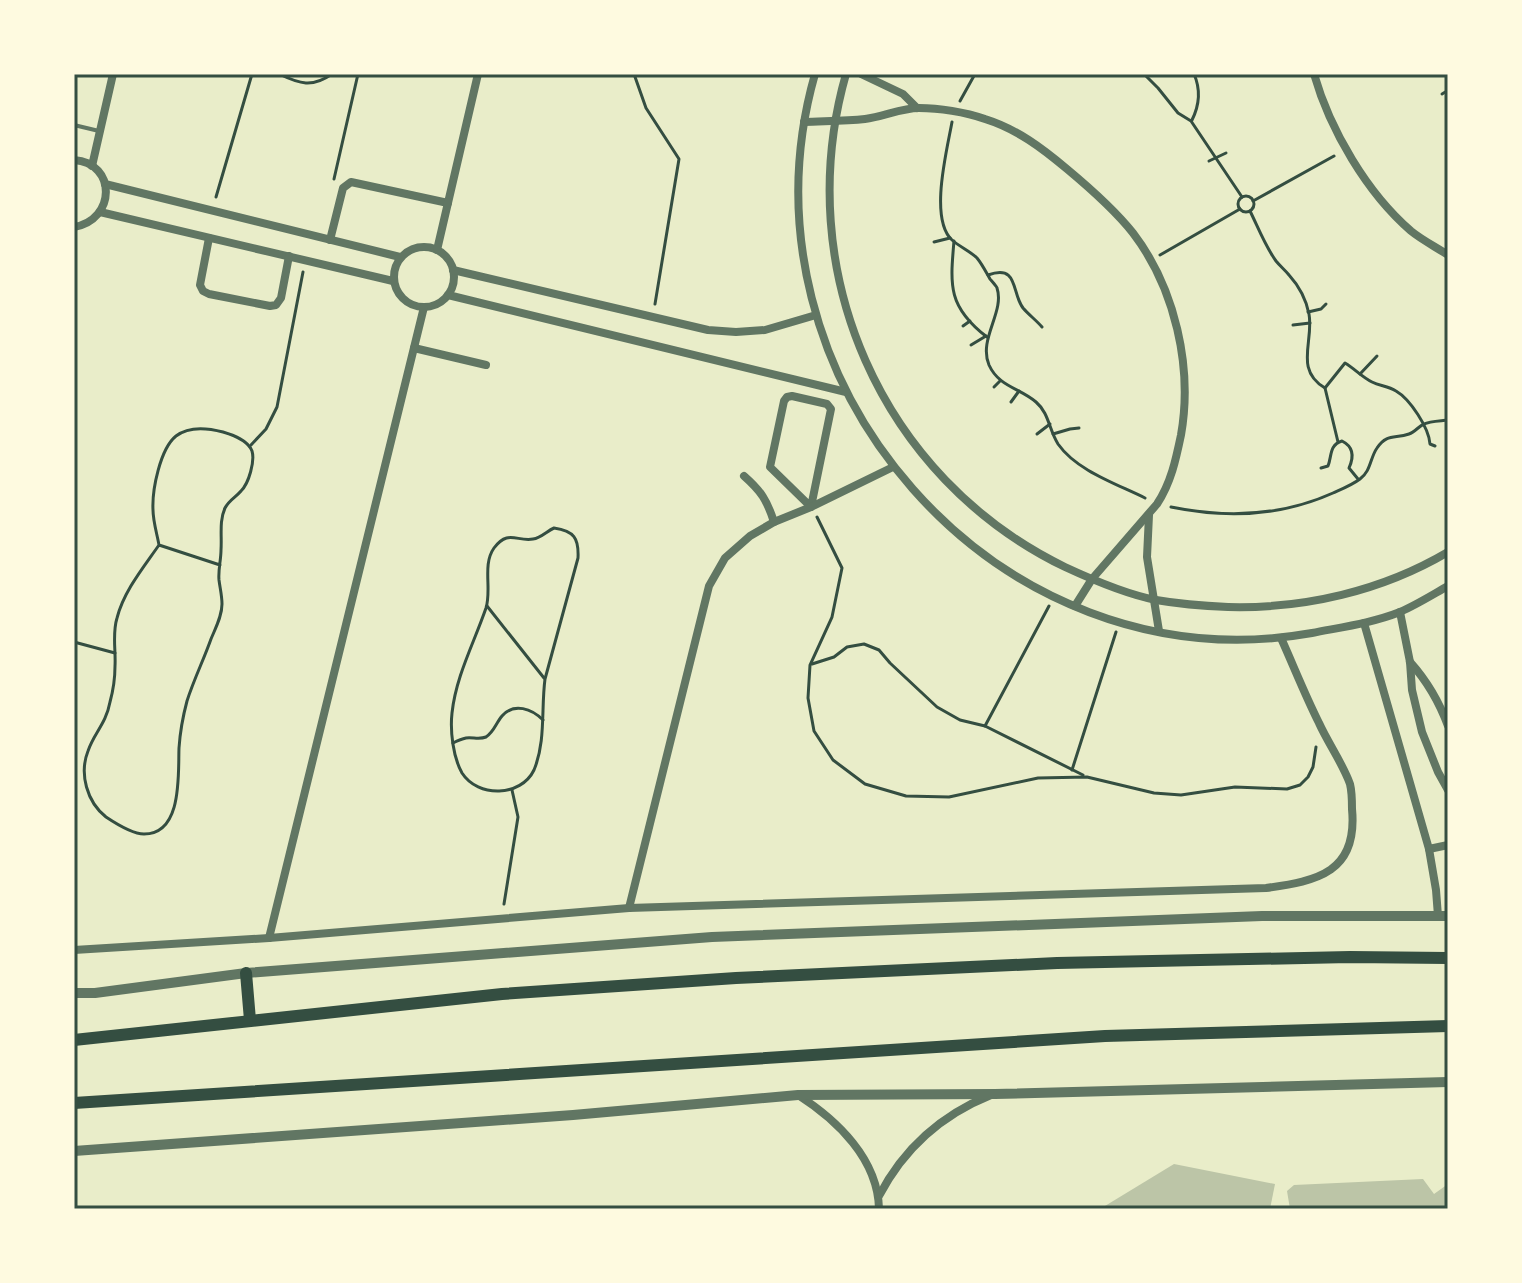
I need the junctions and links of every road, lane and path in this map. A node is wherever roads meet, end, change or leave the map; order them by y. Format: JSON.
{"nodes":[{"id":1,"x":113,"y":74,"type":"edge"},
{"id":2,"x":252,"y":74,"type":"edge"},
{"id":3,"x":279,"y":74,"type":"edge"},
{"id":4,"x":332,"y":74,"type":"edge"},
{"id":5,"x":358,"y":74,"type":"edge"},
{"id":6,"x":478,"y":74,"type":"edge"},
{"id":7,"x":634,"y":74,"type":"edge"},
{"id":8,"x":815,"y":74,"type":"edge"},
{"id":9,"x":846,"y":74,"type":"edge"},
{"id":10,"x":861,"y":74,"type":"edge"},
{"id":11,"x":975,"y":74,"type":"edge"},
{"id":12,"x":1144,"y":74,"type":"edge"},
{"id":13,"x":1194,"y":74,"type":"edge"},
{"id":14,"x":1314,"y":74,"type":"edge"},
{"id":15,"x":1448,"y":87,"type":"edge"},
{"id":16,"x":1442,"y":94,"type":"dead end"},
{"id":17,"x":917,"y":108,"type":"junction"},
{"id":18,"x":954,"y":112,"type":"junction"},
{"id":19,"x":835,"y":121,"type":"junction"},
{"id":20,"x":1191,"y":121,"type":"junction"},
{"id":21,"x":804,"y":122,"type":"junction"},
{"id":22,"x":74,"y":125,"type":"edge"},
{"id":23,"x":100,"y":131,"type":"junction"},
{"id":24,"x":1347,"y":149,"type":"junction"},
{"id":25,"x":1226,"y":153,"type":"dead end"},
{"id":26,"x":1215,"y":158,"type":"junction"},
{"id":27,"x":74,"y":160,"type":"edge"},
{"id":28,"x":1209,"y":161,"type":"dead end"},
{"id":29,"x":92,"y":166,"type":"junction"},
{"id":30,"x":334,"y":180,"type":"dead end"},
{"id":31,"x":105,"y":184,"type":"junction"},
{"id":32,"x":1242,"y":197,"type":"junction"},
{"id":33,"x":1253,"y":201,"type":"junction"},
{"id":34,"x":448,"y":203,"type":"junction"},
{"id":35,"x":1240,"y":209,"type":"junction"},
{"id":36,"x":212,"y":211,"type":"junction"},
{"id":37,"x":1250,"y":211,"type":"junction"},
{"id":38,"x":100,"y":212,"type":"junction"},
{"id":39,"x":75,"y":229,"type":"edge"},
{"id":40,"x":209,"y":238,"type":"junction"},
{"id":41,"x":950,"y":238,"type":"junction"},
{"id":42,"x":330,"y":240,"type":"junction"},
{"id":43,"x":954,"y":241,"type":"junction"},
{"id":44,"x":934,"y":242,"type":"dead end"},
{"id":45,"x":437,"y":250,"type":"junction"},
{"id":46,"x":1448,"y":255,"type":"edge"},
{"id":47,"x":289,"y":256,"type":"junction"},
{"id":48,"x":400,"y":257,"type":"junction"},
{"id":49,"x":305,"y":260,"type":"junction"},
{"id":50,"x":1150,"y":261,"type":"junction"},
{"id":51,"x":453,"y":270,"type":"junction"},
{"id":52,"x":988,"y":275,"type":"junction"},
{"id":53,"x":393,"y":281,"type":"junction"},
{"id":54,"x":448,"y":295,"type":"junction"},
{"id":55,"x":1326,"y":304,"type":"dead end"},
{"id":56,"x":424,"y":307,"type":"junction"},
{"id":57,"x":1308,"y":312,"type":"junction"},
{"id":58,"x":816,"y":315,"type":"junction"},
{"id":59,"x":652,"y":318,"type":"junction"},
{"id":60,"x":970,"y":321,"type":"junction"},
{"id":61,"x":1310,"y":323,"type":"junction"},
{"id":62,"x":1293,"y":325,"type":"dead end"},
{"id":63,"x":963,"y":326,"type":"dead end"},
{"id":64,"x":1042,"y":327,"type":"dead end"},
{"id":65,"x":987,"y":337,"type":"junction"},
{"id":66,"x":971,"y":345,"type":"dead end"},
{"id":67,"x":414,"y":348,"type":"junction"},
{"id":68,"x":1377,"y":356,"type":"dead end"},
{"id":69,"x":486,"y":365,"type":"dead end"},
{"id":70,"x":1360,"y":374,"type":"junction"},
{"id":71,"x":1000,"y":381,"type":"junction"},
{"id":72,"x":994,"y":387,"type":"dead end"},
{"id":73,"x":1325,"y":388,"type":"junction"},
{"id":74,"x":1019,"y":391,"type":"junction"},
{"id":75,"x":846,"y":392,"type":"junction"},
{"id":76,"x":1011,"y":402,"type":"dead end"},
{"id":77,"x":1448,"y":420,"type":"edge"},
{"id":78,"x":1050,"y":424,"type":"junction"},
{"id":79,"x":1423,"y":424,"type":"junction"},
{"id":80,"x":1079,"y":428,"type":"dead end"},
{"id":81,"x":1037,"y":434,"type":"dead end"},
{"id":82,"x":1053,"y":434,"type":"junction"},
{"id":83,"x":1338,"y":442,"type":"junction"},
{"id":84,"x":1435,"y":446,"type":"dead end"},
{"id":85,"x":250,"y":447,"type":"junction"},
{"id":86,"x":893,"y":467,"type":"junction"},
{"id":87,"x":1321,"y":468,"type":"dead end"},
{"id":88,"x":744,"y":476,"type":"dead end"},
{"id":89,"x":1359,"y":480,"type":"junction"},
{"id":90,"x":1157,"y":504,"type":"junction"},
{"id":91,"x":811,"y":507,"type":"junction"},
{"id":92,"x":1149,"y":514,"type":"junction"},
{"id":93,"x":774,"y":522,"type":"junction"},
{"id":94,"x":159,"y":545,"type":"junction"},
{"id":95,"x":1448,"y":552,"type":"edge"},
{"id":96,"x":220,"y":565,"type":"junction"},
{"id":97,"x":1092,"y":579,"type":"junction"},
{"id":98,"x":1448,"y":586,"type":"edge"},
{"id":99,"x":1054,"y":597,"type":"junction"},
{"id":100,"x":1154,"y":599,"type":"junction"},
{"id":101,"x":487,"y":606,"type":"junction"},
{"id":102,"x":1075,"y":606,"type":"junction"},
{"id":103,"x":1400,"y":612,"type":"junction"},
{"id":104,"x":1119,"y":622,"type":"junction"},
{"id":105,"x":1364,"y":623,"type":"junction"},
{"id":106,"x":1159,"y":631,"type":"junction"},
{"id":107,"x":1281,"y":638,"type":"junction"},
{"id":108,"x":74,"y":642,"type":"edge"},
{"id":109,"x":115,"y":653,"type":"junction"},
{"id":110,"x":1410,"y":662,"type":"junction"},
{"id":111,"x":810,"y":665,"type":"junction"},
{"id":112,"x":545,"y":679,"type":"junction"},
{"id":113,"x":543,"y":720,"type":"junction"},
{"id":114,"x":1319,"y":724,"type":"junction"},
{"id":115,"x":985,"y":726,"type":"junction"},
{"id":116,"x":1448,"y":726,"type":"edge"},
{"id":117,"x":453,"y":743,"type":"junction"},
{"id":118,"x":1072,"y":770,"type":"junction"},
{"id":119,"x":1087,"y":777,"type":"junction"},
{"id":120,"x":512,"y":790,"type":"junction"},
{"id":121,"x":1448,"y":790,"type":"edge"},
{"id":122,"x":1448,"y":845,"type":"edge"},
{"id":123,"x":1429,"y":849,"type":"junction"},
{"id":124,"x":629,"y":908,"type":"junction"},
{"id":125,"x":1443,"y":916,"type":"edge"},
{"id":126,"x":501,"y":919,"type":"junction"},
{"id":127,"x":269,"y":938,"type":"junction"},
{"id":128,"x":74,"y":950,"type":"edge"},
{"id":129,"x":1448,"y":958,"type":"edge"},
{"id":130,"x":246,"y":973,"type":"junction"},
{"id":131,"x":74,"y":993,"type":"edge"},
{"id":132,"x":250,"y":1020,"type":"junction"},
{"id":133,"x":1448,"y":1026,"type":"edge"},
{"id":134,"x":74,"y":1040,"type":"edge"},
{"id":135,"x":1448,"y":1082,"type":"edge"},
{"id":136,"x":995,"y":1094,"type":"junction"},
{"id":137,"x":798,"y":1095,"type":"junction"},
{"id":138,"x":74,"y":1103,"type":"edge"},
{"id":139,"x":74,"y":1151,"type":"edge"},
{"id":140,"x":879,"y":1196,"type":"junction"},
{"id":141,"x":879,"y":1209,"type":"edge"}],
"edges":[{"from":1,"to":23,"type":"street"},
{"from":2,"to":36,"type":"path"},
{"from":3,"to":4,"type":"path"},
{"from":5,"to":30,"type":"path"},
{"from":6,"to":34,"type":"street"},
{"from":7,"to":59,"type":"path"},
{"from":8,"to":21,"type":"street"},
{"from":9,"to":19,"type":"street"},
{"from":10,"to":17,"type":"street"},
{"from":11,"to":18,"type":"path"},
{"from":12,"to":20,"type":"path"},
{"from":13,"to":20,"type":"path"},
{"from":14,"to":24,"type":"street"},
{"from":15,"to":16,"type":"path"},
{"from":17,"to":18,"type":"street"},
{"from":17,"to":19,"type":"street"},
{"from":18,"to":41,"type":"path"},
{"from":18,"to":50,"type":"street"},
{"from":19,"to":21,"type":"street"},
{"from":19,"to":97,"type":"street"},
{"from":20,"to":26,"type":"path"},
{"from":21,"to":58,"type":"street"},
{"from":22,"to":23,"type":"lane"},
{"from":23,"to":29,"type":"street"},
{"from":24,"to":33,"type":"path"},
{"from":24,"to":46,"type":"street"},
{"from":25,"to":26,"type":"path"},
{"from":26,"to":28,"type":"path"},
{"from":26,"to":32,"type":"path"},
{"from":27,"to":29,"type":"street"},
{"from":29,"to":31,"type":"street"},
{"from":31,"to":36,"type":"street"},
{"from":31,"to":38,"type":"street"},
{"from":32,"to":33,"type":"path"},
{"from":32,"to":35,"type":"path"},
{"from":33,"to":37,"type":"path"},
{"from":34,"to":42,"type":"street"},
{"from":34,"to":45,"type":"street"},
{"from":35,"to":37,"type":"path"},
{"from":35,"to":50,"type":"path"},
{"from":36,"to":42,"type":"street"},
{"from":37,"to":57,"type":"path"},
{"from":38,"to":39,"type":"street"},
{"from":38,"to":40,"type":"street"},
{"from":40,"to":47,"type":"street"},
{"from":40,"to":47,"type":"street"},
{"from":41,"to":43,"type":"path"},
{"from":41,"to":44,"type":"path"},
{"from":42,"to":48,"type":"street"},
{"from":43,"to":52,"type":"path"},
{"from":43,"to":60,"type":"path"},
{"from":45,"to":48,"type":"street"},
{"from":45,"to":51,"type":"street"},
{"from":47,"to":49,"type":"street"},
{"from":48,"to":53,"type":"street"},
{"from":49,"to":53,"type":"street"},
{"from":49,"to":85,"type":"path"},
{"from":50,"to":90,"type":"street"},
{"from":51,"to":54,"type":"street"},
{"from":51,"to":59,"type":"street"},
{"from":52,"to":64,"type":"path"},
{"from":52,"to":65,"type":"path"},
{"from":53,"to":56,"type":"street"},
{"from":54,"to":56,"type":"street"},
{"from":54,"to":75,"type":"street"},
{"from":55,"to":57,"type":"path"},
{"from":56,"to":67,"type":"street"},
{"from":57,"to":61,"type":"path"},
{"from":58,"to":59,"type":"street"},
{"from":58,"to":75,"type":"street"},
{"from":60,"to":63,"type":"path"},
{"from":60,"to":65,"type":"path"},
{"from":61,"to":62,"type":"path"},
{"from":61,"to":73,"type":"path"},
{"from":65,"to":66,"type":"path"},
{"from":65,"to":71,"type":"path"},
{"from":67,"to":69,"type":"street"},
{"from":67,"to":127,"type":"street"},
{"from":68,"to":70,"type":"path"},
{"from":70,"to":73,"type":"path"},
{"from":70,"to":79,"type":"path"},
{"from":71,"to":72,"type":"path"},
{"from":71,"to":74,"type":"path"},
{"from":73,"to":83,"type":"path"},
{"from":74,"to":76,"type":"path"},
{"from":74,"to":78,"type":"path"},
{"from":75,"to":86,"type":"street"},
{"from":77,"to":79,"type":"path"},
{"from":78,"to":81,"type":"path"},
{"from":78,"to":82,"type":"path"},
{"from":79,"to":84,"type":"path"},
{"from":79,"to":89,"type":"path"},
{"from":80,"to":82,"type":"path"},
{"from":82,"to":90,"type":"path"},
{"from":83,"to":87,"type":"path"},
{"from":83,"to":89,"type":"path"},
{"from":85,"to":94,"type":"path"},
{"from":85,"to":96,"type":"path"},
{"from":86,"to":91,"type":"street"},
{"from":86,"to":99,"type":"street"},
{"from":88,"to":93,"type":"street"},
{"from":89,"to":90,"type":"path"},
{"from":90,"to":92,"type":"street"},
{"from":91,"to":91,"type":"street"},
{"from":91,"to":93,"type":"street"},
{"from":91,"to":111,"type":"path"},
{"from":92,"to":97,"type":"street"},
{"from":92,"to":100,"type":"street"},
{"from":93,"to":124,"type":"street"},
{"from":94,"to":96,"type":"path"},
{"from":94,"to":109,"type":"path"},
{"from":95,"to":100,"type":"street"},
{"from":96,"to":109,"type":"path"},
{"from":97,"to":100,"type":"street"},
{"from":97,"to":102,"type":"street"},
{"from":98,"to":103,"type":"street"},
{"from":99,"to":102,"type":"street"},
{"from":99,"to":115,"type":"path"},
{"from":100,"to":106,"type":"street"},
{"from":101,"to":112,"type":"path"},
{"from":101,"to":112,"type":"path"},
{"from":101,"to":117,"type":"path"},
{"from":102,"to":104,"type":"street"},
{"from":103,"to":105,"type":"street"},
{"from":103,"to":110,"type":"street"},
{"from":104,"to":106,"type":"street"},
{"from":104,"to":118,"type":"path"},
{"from":105,"to":107,"type":"street"},
{"from":105,"to":123,"type":"street"},
{"from":106,"to":107,"type":"street"},
{"from":107,"to":114,"type":"street"},
{"from":108,"to":109,"type":"path"},
{"from":110,"to":116,"type":"street"},
{"from":110,"to":121,"type":"street"},
{"from":111,"to":115,"type":"path"},
{"from":111,"to":119,"type":"path"},
{"from":112,"to":113,"type":"path"},
{"from":113,"to":117,"type":"path"},
{"from":113,"to":120,"type":"path"},
{"from":114,"to":119,"type":"path"},
{"from":114,"to":124,"type":"street"},
{"from":115,"to":118,"type":"path"},
{"from":117,"to":120,"type":"path"},
{"from":118,"to":119,"type":"path"},
{"from":120,"to":126,"type":"path"},
{"from":122,"to":123,"type":"street"},
{"from":123,"to":125,"type":"street"},
{"from":124,"to":126,"type":"street"},
{"from":125,"to":130,"type":"street"},
{"from":126,"to":127,"type":"street"},
{"from":127,"to":128,"type":"street"},
{"from":129,"to":132,"type":"main road"},
{"from":130,"to":131,"type":"street"},
{"from":130,"to":132,"type":"main road"},
{"from":132,"to":134,"type":"main road"},
{"from":133,"to":138,"type":"main road"},
{"from":135,"to":136,"type":"street"},
{"from":136,"to":137,"type":"street"},
{"from":136,"to":140,"type":"street"},
{"from":137,"to":139,"type":"street"},
{"from":137,"to":140,"type":"street"},
{"from":140,"to":141,"type":"street"}]}
